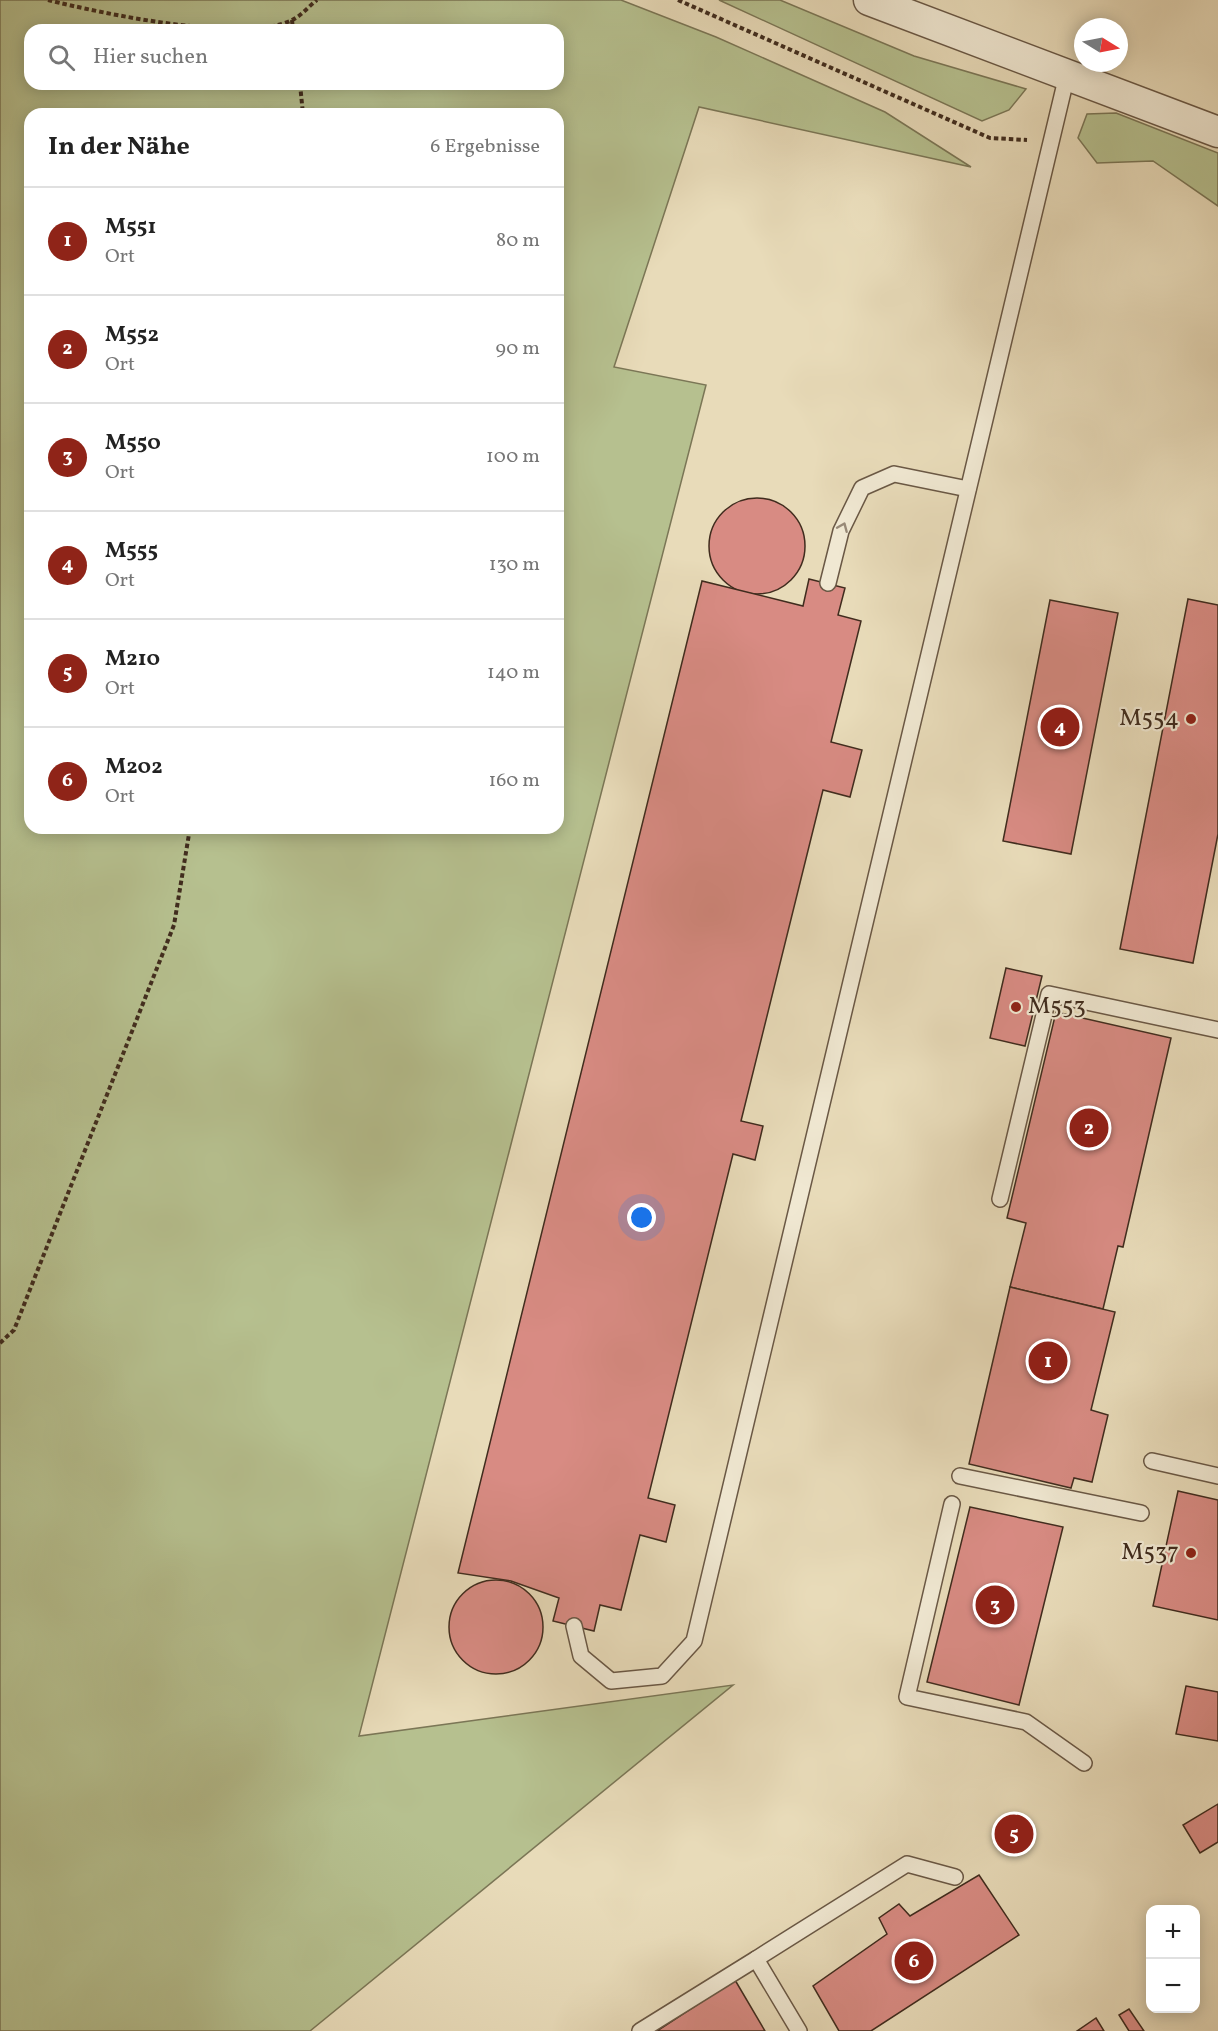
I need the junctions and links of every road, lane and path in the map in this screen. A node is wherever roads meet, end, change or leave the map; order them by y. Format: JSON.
{"nodes":[{"id":1,"x":48,"y":0,"type":"edge"},
{"id":2,"x":317,"y":0,"type":"edge"},
{"id":3,"x":678,"y":0,"type":"edge"},
{"id":4,"x":869,"y":0,"type":"edge"},
{"id":5,"x":292,"y":20,"type":"junction"},
{"id":6,"x":188,"y":24,"type":"edge"},
{"id":7,"x":277,"y":24,"type":"edge"},
{"id":8,"x":292,"y":24,"type":"edge"},
{"id":9,"x":1067,"y":75,"type":"junction"},
{"id":10,"x":301,"y":90,"type":"edge"},
{"id":11,"x":302,"y":108,"type":"edge"},
{"id":12,"x":1218,"y":132,"type":"edge"},
{"id":13,"x":1052,"y":136,"type":"junction"},
{"id":14,"x":968,"y":489,"type":"junction"},
{"id":15,"x":828,"y":584,"type":"dead end"},
{"id":16,"x":189,"y":834,"type":"edge"},
{"id":17,"x":1218,"y":1030,"type":"edge"},
{"id":18,"x":1000,"y":1199,"type":"dead end"},
{"id":19,"x":0,"y":1342,"type":"edge"},
{"id":20,"x":1152,"y":1461,"type":"dead end"},
{"id":21,"x":960,"y":1476,"type":"dead end"},
{"id":22,"x":1218,"y":1476,"type":"edge"},
{"id":23,"x":952,"y":1504,"type":"dead end"},
{"id":24,"x":1141,"y":1513,"type":"dead end"},
{"id":25,"x":574,"y":1626,"type":"dead end"},
{"id":26,"x":1084,"y":1763,"type":"dead end"},
{"id":27,"x":955,"y":1877,"type":"dead end"},
{"id":28,"x":756,"y":1959,"type":"junction"},
{"id":29,"x":640,"y":2031,"type":"edge"},
{"id":30,"x":799,"y":2031,"type":"edge"}],
"edges":[{"from":1,"to":6,"type":"path"},
{"from":2,"to":5,"type":"path"},
{"from":3,"to":13,"type":"path"},
{"from":4,"to":9,"type":"street"},
{"from":5,"to":7,"type":"path"},
{"from":5,"to":8,"type":"path"},
{"from":9,"to":12,"type":"street"},
{"from":9,"to":13,"type":"lane"},
{"from":10,"to":11,"type":"path"},
{"from":13,"to":14,"type":"lane"},
{"from":15,"to":14,"type":"lane","one_way":true},
{"from":14,"to":25,"type":"lane"},
{"from":16,"to":19,"type":"path"},
{"from":17,"to":18,"type":"lane"},
{"from":20,"to":22,"type":"lane"},
{"from":21,"to":24,"type":"lane"},
{"from":23,"to":26,"type":"lane"},
{"from":27,"to":28,"type":"lane"},
{"from":28,"to":29,"type":"lane"},
{"from":28,"to":30,"type":"lane"}]}
